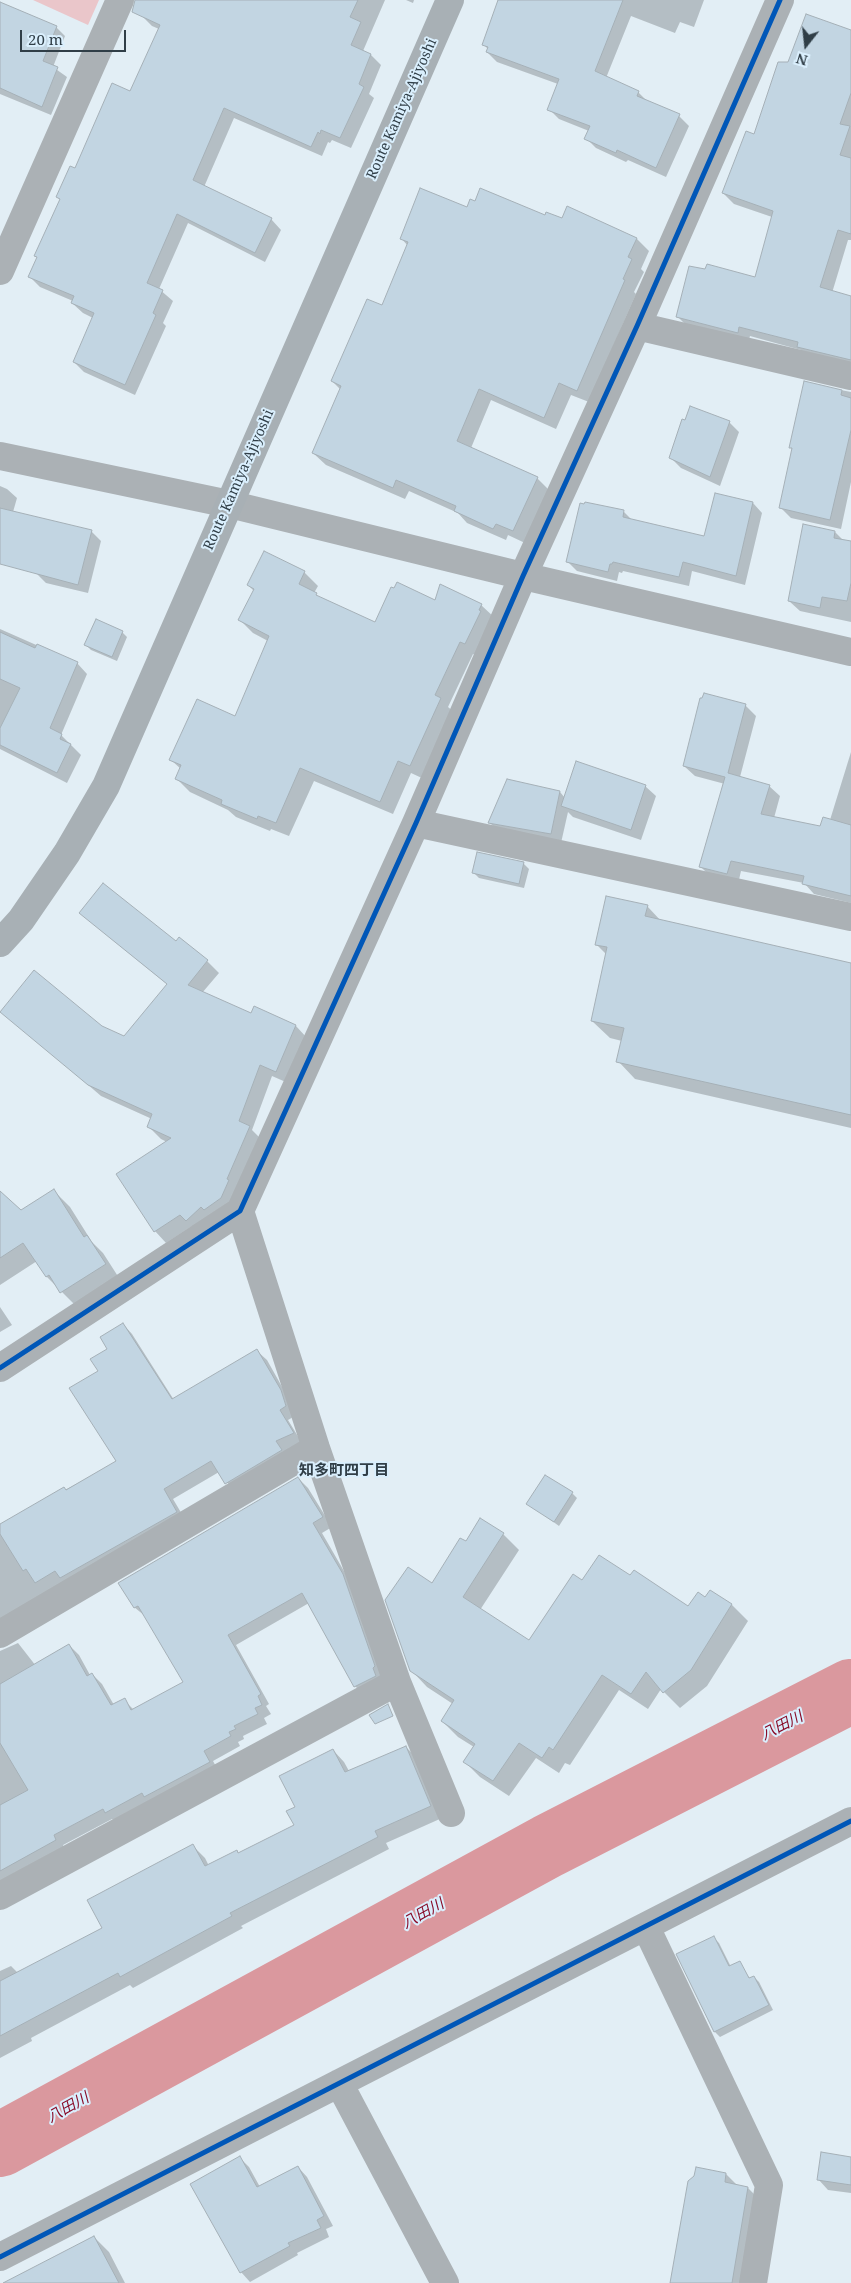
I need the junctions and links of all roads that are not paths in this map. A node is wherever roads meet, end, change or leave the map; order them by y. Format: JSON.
{"nodes":[{"id":1,"x":120,"y":0,"type":"edge"},
{"id":2,"x":450,"y":0,"type":"edge"},
{"id":3,"x":780,"y":0,"type":"edge"},
{"id":4,"x":0,"y":271,"type":"edge"},
{"id":5,"x":638,"y":326,"type":"junction"},
{"id":6,"x":851,"y":376,"type":"edge"},
{"id":7,"x":0,"y":456,"type":"edge"},
{"id":8,"x":229,"y":504,"type":"junction"},
{"id":9,"x":523,"y":576,"type":"junction"},
{"id":10,"x":851,"y":652,"type":"edge"},
{"id":11,"x":416,"y":823,"type":"junction"},
{"id":12,"x":851,"y":917,"type":"edge"},
{"id":13,"x":0,"y":943,"type":"edge"},
{"id":14,"x":240,"y":1211,"type":"junction"},
{"id":15,"x":0,"y":1368,"type":"edge"},
{"id":16,"x":316,"y":1448,"type":"junction"},
{"id":17,"x":0,"y":1634,"type":"edge"},
{"id":18,"x":397,"y":1682,"type":"junction"},
{"id":19,"x":451,"y":1813,"type":"dead end"},
{"id":20,"x":851,"y":1821,"type":"edge"},
{"id":21,"x":0,"y":1896,"type":"edge"},
{"id":22,"x":646,"y":1927,"type":"junction"},
{"id":23,"x":339,"y":2083,"type":"junction"},
{"id":24,"x":0,"y":2257,"type":"edge"},
{"id":25,"x":445,"y":2283,"type":"edge"},
{"id":26,"x":753,"y":2283,"type":"edge"}],
"edges":[{"from":1,"to":4,"type":"street"},
{"from":2,"to":8,"type":"main road","name":"Route Kamiya-Ajiyoshi"},
{"from":3,"to":5,"type":"street"},
{"from":5,"to":6,"type":"street"},
{"from":5,"to":9,"type":"street"},
{"from":7,"to":8,"type":"street"},
{"from":8,"to":9,"type":"street"},
{"from":8,"to":13,"type":"main road","name":"Route Kamiya-Ajiyoshi"},
{"from":9,"to":10,"type":"street"},
{"from":9,"to":11,"type":"street"},
{"from":11,"to":12,"type":"street"},
{"from":11,"to":14,"type":"street"},
{"from":14,"to":15,"type":"street"},
{"from":14,"to":16,"type":"street"},
{"from":16,"to":17,"type":"street"},
{"from":16,"to":18,"type":"street"},
{"from":18,"to":19,"type":"street"},
{"from":18,"to":21,"type":"street"},
{"from":20,"to":22,"type":"street"},
{"from":22,"to":23,"type":"street"},
{"from":22,"to":26,"type":"street"},
{"from":23,"to":24,"type":"street"},
{"from":23,"to":25,"type":"street"}]}
